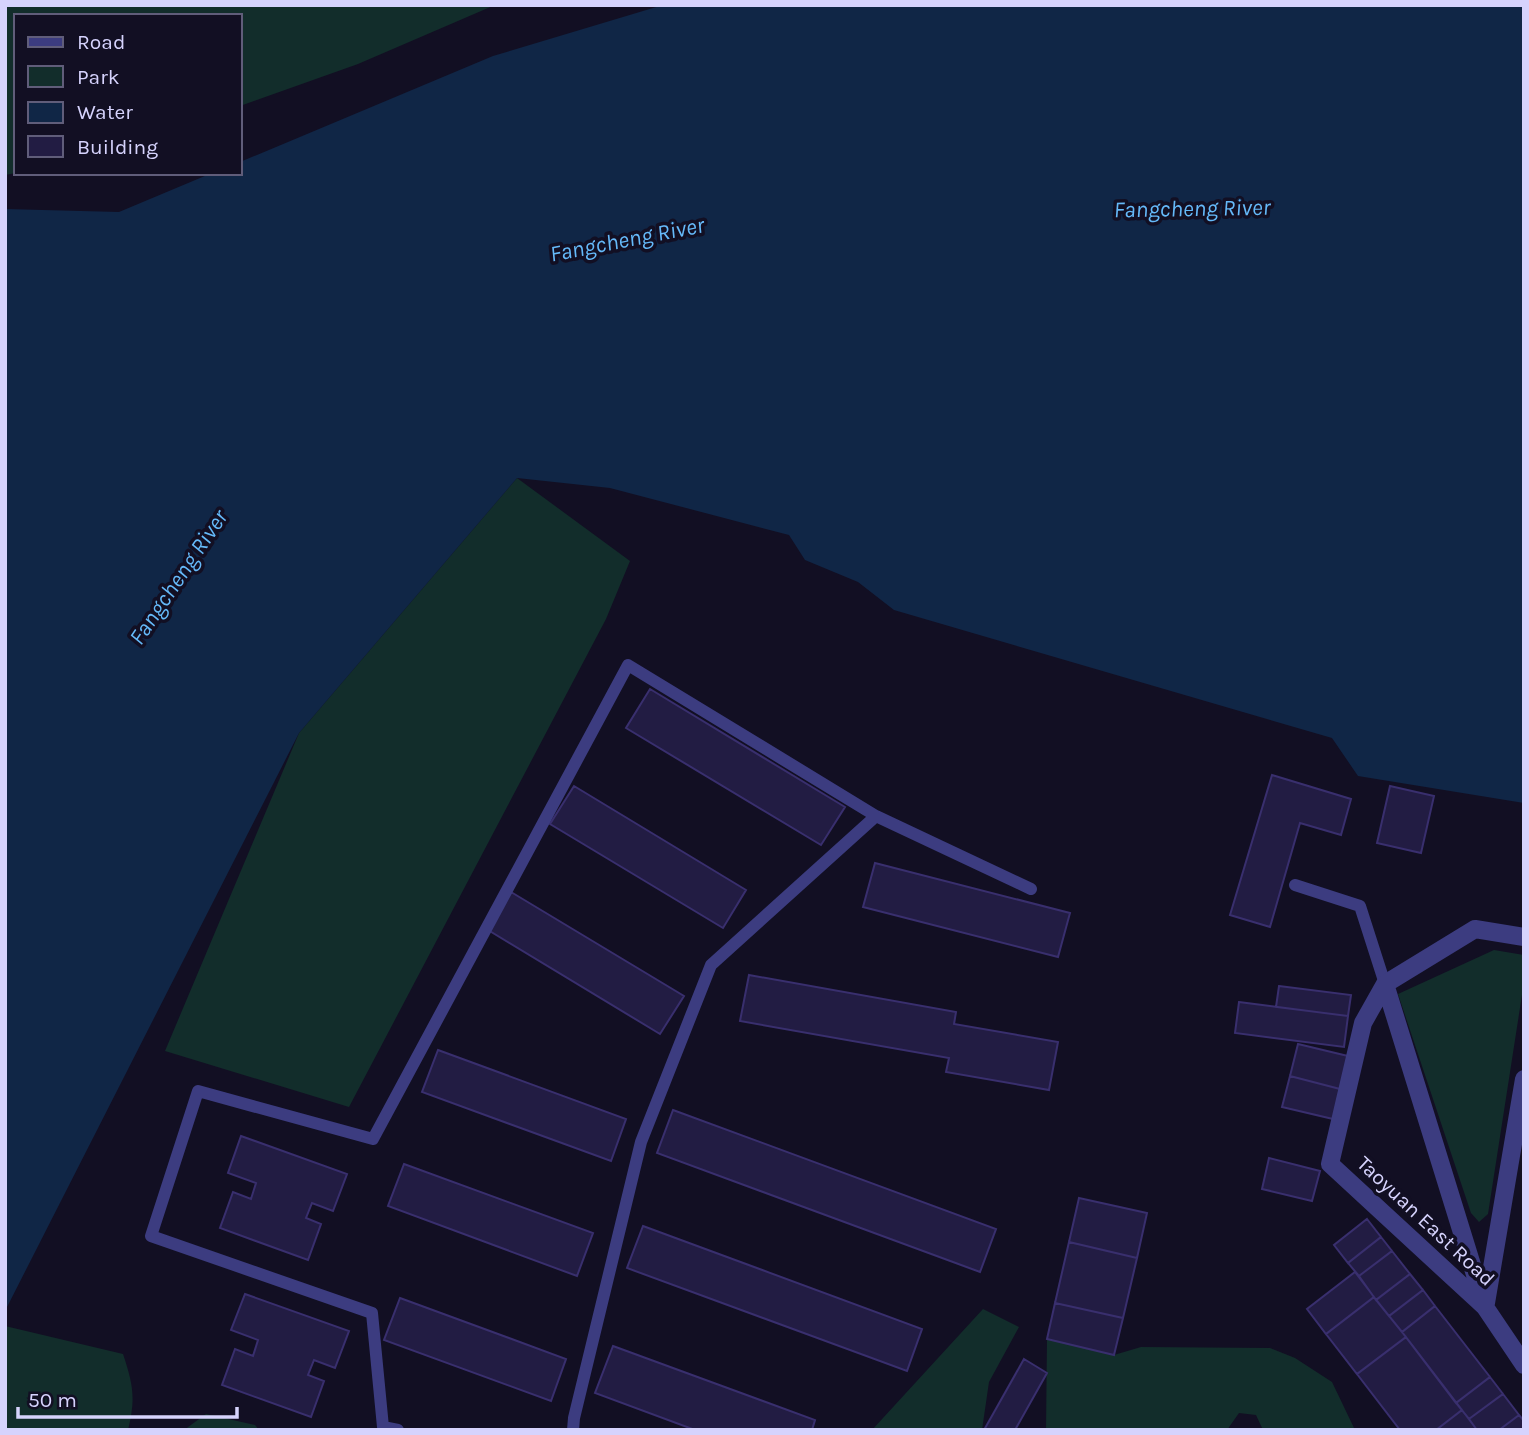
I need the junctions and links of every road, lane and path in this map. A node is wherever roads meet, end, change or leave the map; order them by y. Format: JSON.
{"nodes":[{"id":1,"x":876,"y":816,"type":"junction"},
{"id":2,"x":1295,"y":886,"type":"dead end"},
{"id":3,"x":1031,"y":889,"type":"dead end"},
{"id":4,"x":1524,"y":937,"type":"edge"},
{"id":5,"x":1385,"y":984,"type":"junction"},
{"id":6,"x":1524,"y":1079,"type":"edge"},
{"id":7,"x":1485,"y":1307,"type":"junction"},
{"id":8,"x":1524,"y":1365,"type":"edge"},
{"id":9,"x":398,"y":1430,"type":"edge"},
{"id":10,"x":573,"y":1430,"type":"edge"}],
"edges":[{"from":1,"to":3,"type":"lane"},
{"from":1,"to":9,"type":"lane"},
{"from":1,"to":10,"type":"lane"},
{"from":2,"to":5,"type":"lane"},
{"from":4,"to":5,"type":"street"},
{"from":5,"to":7,"type":"street"},
{"from":5,"to":7,"type":"street","name":"Taoyuan East Road"},
{"from":6,"to":7,"type":"street"},
{"from":7,"to":8,"type":"street","name":"Taoyuan East Road"}]}
